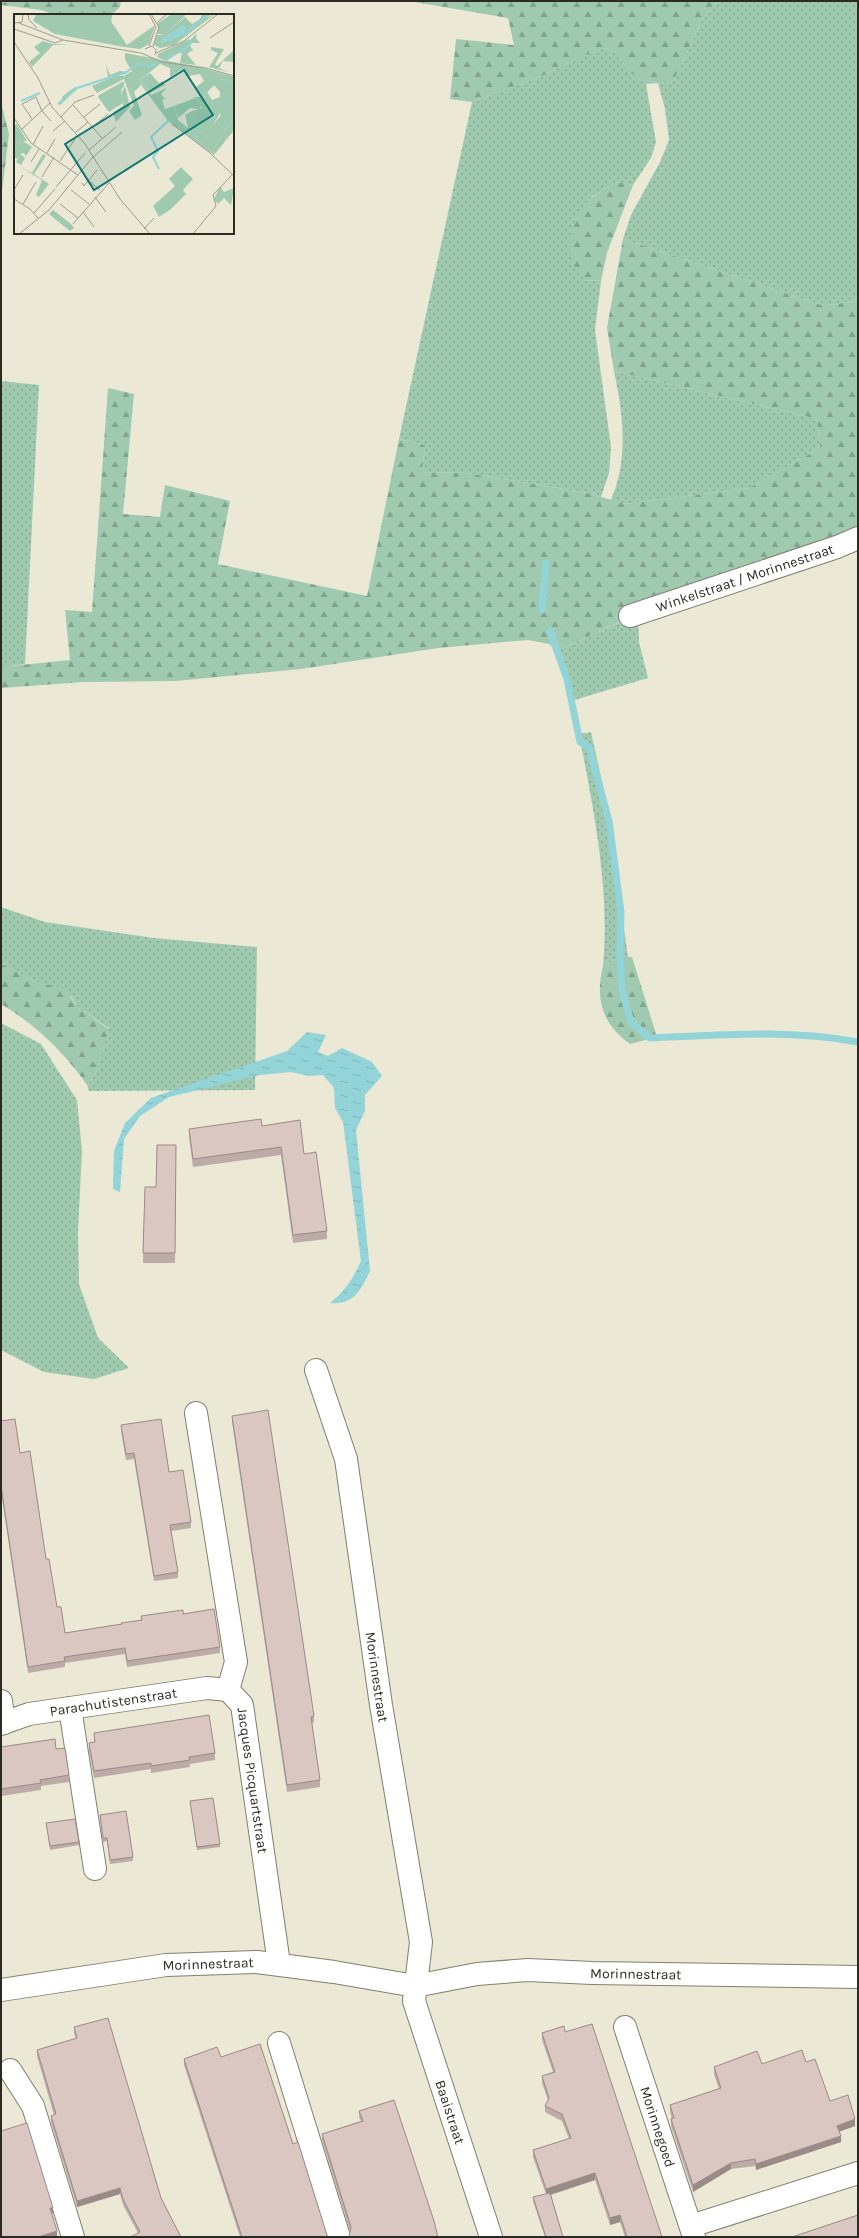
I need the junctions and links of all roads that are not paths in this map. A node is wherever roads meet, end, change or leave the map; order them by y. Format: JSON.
{"nodes":[{"id":1,"x":858,"y":538,"type":"edge"},
{"id":2,"x":630,"y":616,"type":"dead end"},
{"id":3,"x":316,"y":1370,"type":"dead end"},
{"id":4,"x":196,"y":1413,"type":"dead end"},
{"id":5,"x":228,"y":1690,"type":"junction"},
{"id":6,"x":1,"y":1701,"type":"edge"},
{"id":7,"x":70,"y":1708,"type":"junction"},
{"id":8,"x":3,"y":1723,"type":"edge"},
{"id":9,"x":95,"y":1869,"type":"dead end"},
{"id":10,"x":279,"y":1964,"type":"junction"},
{"id":11,"x":858,"y":1977,"type":"edge"},
{"id":12,"x":415,"y":1986,"type":"junction"},
{"id":13,"x":1,"y":1990,"type":"edge"},
{"id":14,"x":625,"y":2028,"type":"dead end"},
{"id":15,"x":279,"y":2043,"type":"dead end"},
{"id":16,"x":10,"y":2070,"type":"dead end"},
{"id":17,"x":858,"y":2173,"type":"edge"},
{"id":18,"x":692,"y":2232,"type":"edge"},
{"id":19,"x":72,"y":2237,"type":"edge"},
{"id":20,"x":339,"y":2237,"type":"edge"},
{"id":21,"x":491,"y":2237,"type":"edge"}],
"edges":[{"from":1,"to":2,"type":"street","name":"Winkelstraat / Morinnestraat"},
{"from":3,"to":12,"type":"street","name":"Morinnestraat"},
{"from":4,"to":5,"type":"street","name":"Jacques Picquartstraat"},
{"from":5,"to":7,"type":"street","name":"Parachutistenstraat"},
{"from":5,"to":10,"type":"street","name":"Jacques Picquartstraat"},
{"from":6,"to":8,"type":"street"},
{"from":7,"to":8,"type":"street","name":"Parachutistenstraat"},
{"from":7,"to":9,"type":"street"},
{"from":10,"to":12,"type":"street","name":"Morinnestraat"},
{"from":10,"to":13,"type":"street","name":"Morinnestraat"},
{"from":11,"to":12,"type":"street","name":"Morinnestraat"},
{"from":12,"to":21,"type":"street","name":"Baaistraat"},
{"from":14,"to":18,"type":"street","name":"Morinnegoed"},
{"from":15,"to":20,"type":"street"},
{"from":16,"to":19,"type":"street"},
{"from":17,"to":18,"type":"street","name":"Morinnegoed"}]}
